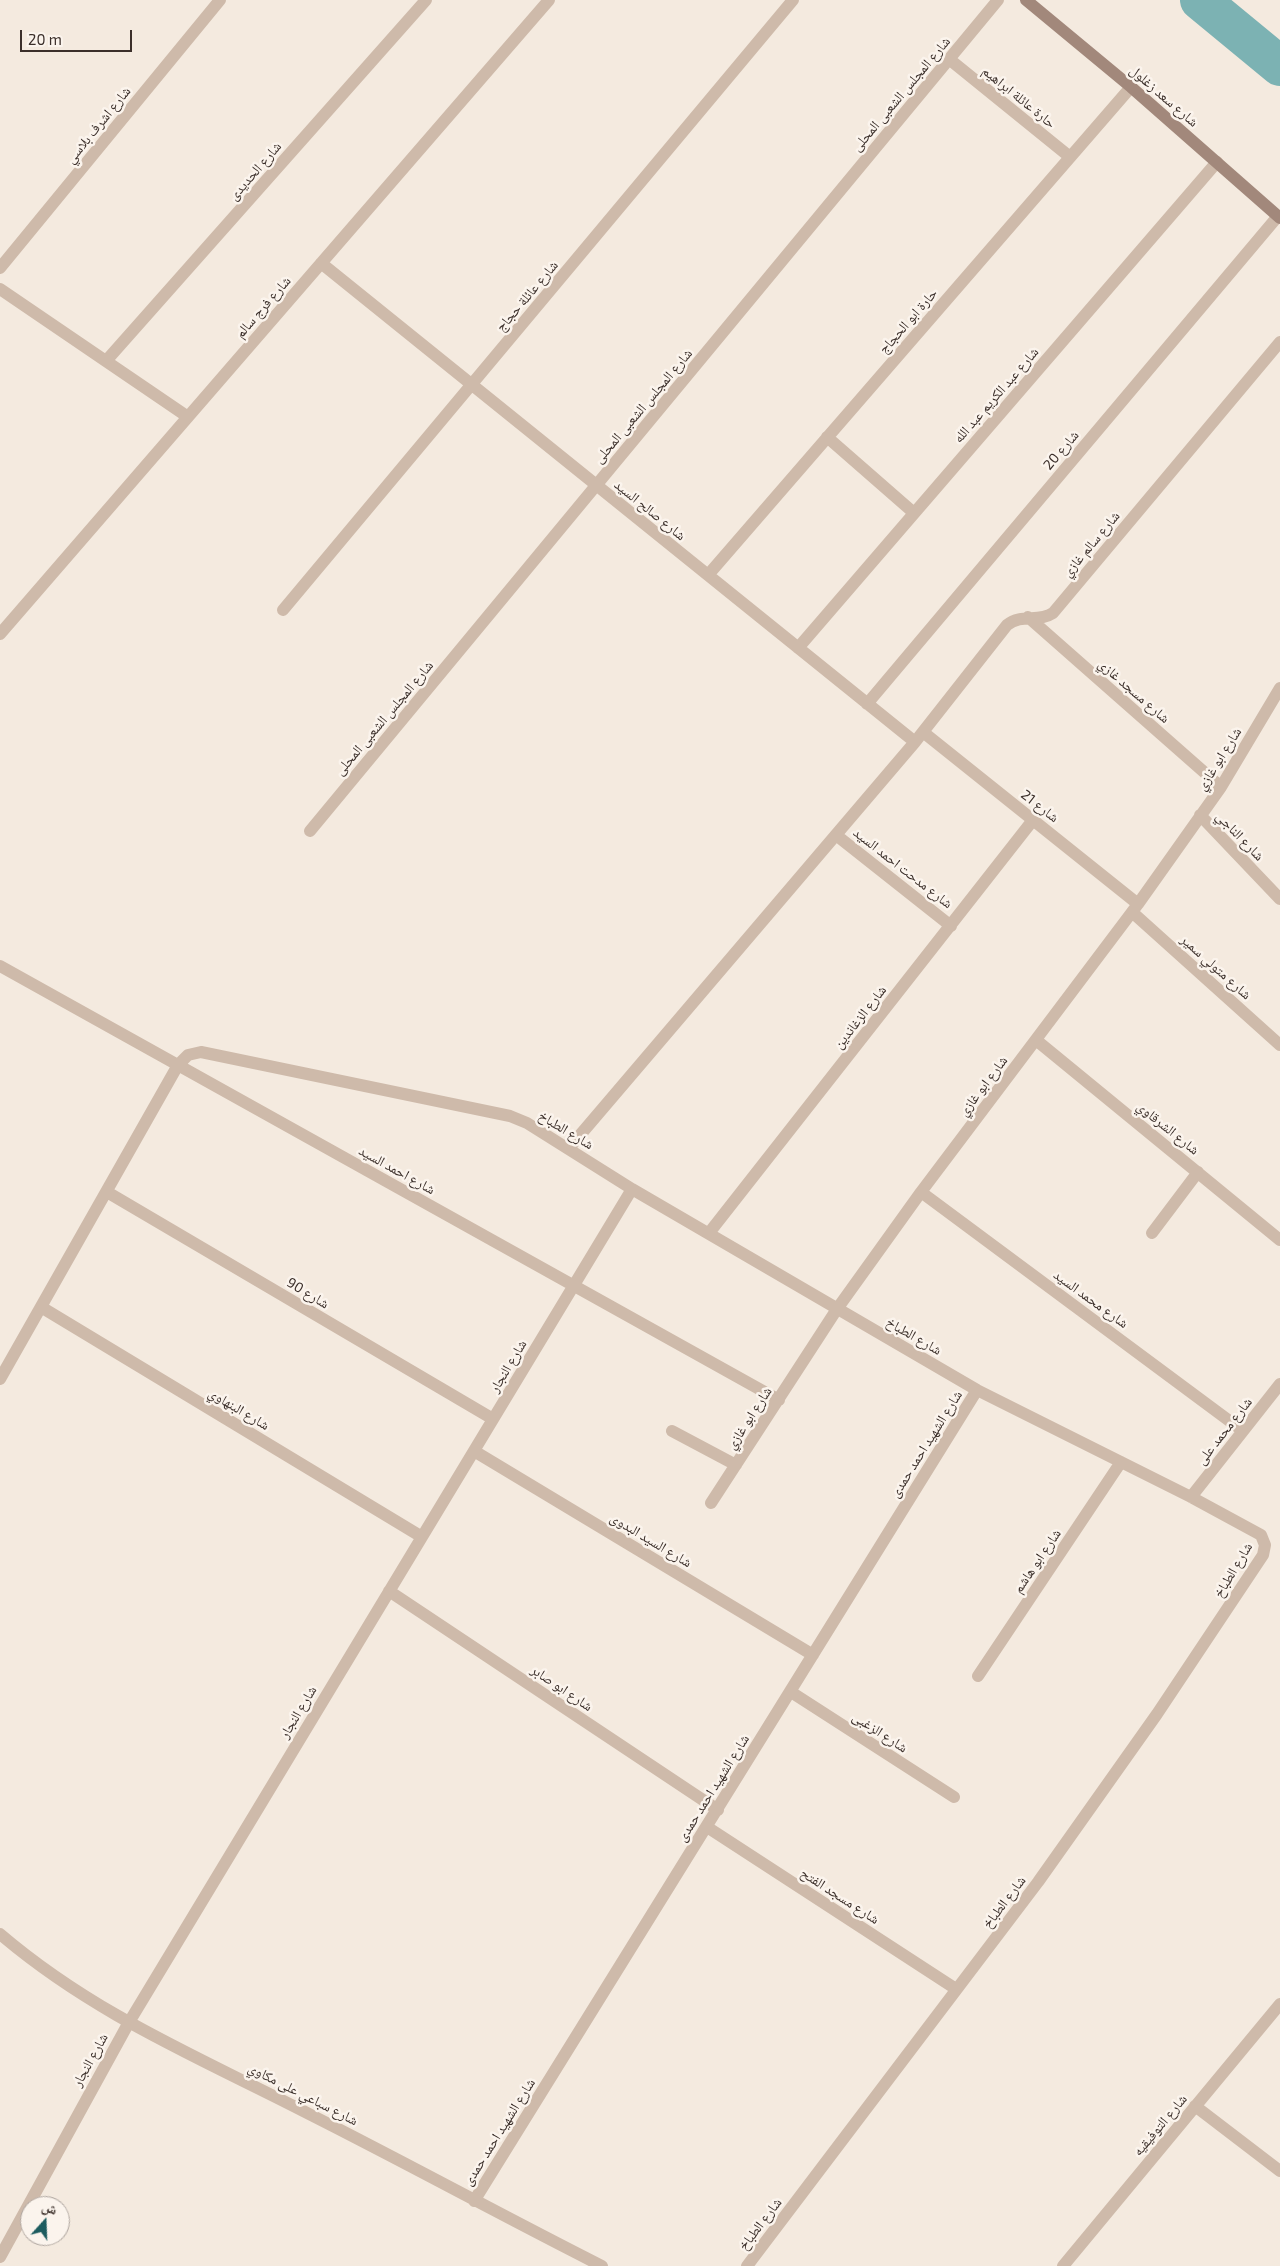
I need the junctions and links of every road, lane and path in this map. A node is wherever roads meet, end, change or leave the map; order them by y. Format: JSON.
{"nodes":[{"id":1,"x":220,"y":0,"type":"edge"},
{"id":2,"x":426,"y":0,"type":"edge"},
{"id":3,"x":549,"y":0,"type":"edge"},
{"id":4,"x":793,"y":0,"type":"edge"},
{"id":5,"x":998,"y":0,"type":"edge"},
{"id":6,"x":1026,"y":0,"type":"edge"},
{"id":7,"x":950,"y":59,"type":"junction"},
{"id":8,"x":1131,"y":87,"type":"junction"},
{"id":9,"x":1070,"y":157,"type":"junction"},
{"id":10,"x":1217,"y":162,"type":"junction"},
{"id":11,"x":1279,"y":217,"type":"edge"},
{"id":12,"x":321,"y":263,"type":"junction"},
{"id":13,"x":0,"y":268,"type":"edge"},
{"id":14,"x":0,"y":290,"type":"edge"},
{"id":15,"x":1280,"y":342,"type":"edge"},
{"id":16,"x":106,"y":361,"type":"junction"},
{"id":17,"x":472,"y":385,"type":"junction"},
{"id":18,"x":188,"y":417,"type":"junction"},
{"id":19,"x":827,"y":437,"type":"junction"},
{"id":20,"x":596,"y":486,"type":"junction"},
{"id":21,"x":914,"y":513,"type":"junction"},
{"id":22,"x":708,"y":575,"type":"junction"},
{"id":23,"x":284,"y":610,"type":"dead end"},
{"id":24,"x":1028,"y":617,"type":"junction"},
{"id":25,"x":0,"y":634,"type":"edge"},
{"id":26,"x":798,"y":648,"type":"junction"},
{"id":27,"x":1280,"y":688,"type":"edge"},
{"id":28,"x":867,"y":704,"type":"junction"},
{"id":29,"x":923,"y":732,"type":"junction"},
{"id":30,"x":915,"y":742,"type":"junction"},
{"id":31,"x":1220,"y":787,"type":"junction"},
{"id":32,"x":1200,"y":815,"type":"junction"},
{"id":33,"x":1033,"y":820,"type":"junction"},
{"id":34,"x":310,"y":831,"type":"dead end"},
{"id":35,"x":836,"y":835,"type":"junction"},
{"id":36,"x":1280,"y":899,"type":"edge"},
{"id":37,"x":1135,"y":908,"type":"junction"},
{"id":38,"x":951,"y":926,"type":"junction"},
{"id":39,"x":0,"y":966,"type":"edge"},
{"id":40,"x":1036,"y":1040,"type":"junction"},
{"id":41,"x":1280,"y":1045,"type":"edge"},
{"id":42,"x":178,"y":1065,"type":"junction"},
{"id":43,"x":569,"y":1148,"type":"junction"},
{"id":44,"x":1198,"y":1172,"type":"junction"},
{"id":45,"x":632,"y":1189,"type":"junction"},
{"id":46,"x":107,"y":1192,"type":"junction"},
{"id":47,"x":921,"y":1192,"type":"junction"},
{"id":48,"x":709,"y":1233,"type":"junction"},
{"id":49,"x":1152,"y":1233,"type":"dead end"},
{"id":50,"x":1280,"y":1240,"type":"edge"},
{"id":51,"x":574,"y":1286,"type":"junction"},
{"id":52,"x":42,"y":1307,"type":"junction"},
{"id":53,"x":838,"y":1310,"type":"junction"},
{"id":54,"x":0,"y":1379,"type":"edge"},
{"id":55,"x":1280,"y":1384,"type":"edge"},
{"id":56,"x":977,"y":1390,"type":"junction"},
{"id":57,"x":779,"y":1400,"type":"junction"},
{"id":58,"x":493,"y":1419,"type":"junction"},
{"id":59,"x":672,"y":1430,"type":"dead end"},
{"id":60,"x":1243,"y":1431,"type":"junction"},
{"id":61,"x":474,"y":1451,"type":"junction"},
{"id":62,"x":1121,"y":1462,"type":"junction"},
{"id":63,"x":736,"y":1465,"type":"junction"},
{"id":64,"x":1191,"y":1497,"type":"junction"},
{"id":65,"x":711,"y":1503,"type":"dead end"},
{"id":66,"x":422,"y":1537,"type":"junction"},
{"id":67,"x":389,"y":1591,"type":"junction"},
{"id":68,"x":813,"y":1655,"type":"junction"},
{"id":69,"x":978,"y":1676,"type":"dead end"},
{"id":70,"x":790,"y":1692,"type":"junction"},
{"id":71,"x":954,"y":1797,"type":"dead end"},
{"id":72,"x":718,"y":1810,"type":"junction"},
{"id":73,"x":707,"y":1827,"type":"junction"},
{"id":74,"x":0,"y":1934,"type":"edge"},
{"id":75,"x":956,"y":1989,"type":"junction"},
{"id":76,"x":1280,"y":2004,"type":"edge"},
{"id":77,"x":128,"y":2024,"type":"junction"},
{"id":78,"x":1195,"y":2106,"type":"junction"},
{"id":79,"x":1280,"y":2172,"type":"edge"},
{"id":80,"x":474,"y":2201,"type":"junction"},
{"id":81,"x":0,"y":2257,"type":"edge"},
{"id":82,"x":602,"y":2266,"type":"edge"},
{"id":83,"x":747,"y":2266,"type":"edge"},
{"id":84,"x":1063,"y":2266,"type":"edge"}],
"edges":[{"from":1,"to":13,"type":"street","name":"شارع اشرف بلاسي"},
{"from":2,"to":16,"type":"street","name":"شارع الحديدى"},
{"from":3,"to":12,"type":"street","name":"شارع فرج سالم"},
{"from":4,"to":17,"type":"street","name":"شارع عائلة حجاج"},
{"from":5,"to":7,"type":"street","name":"شارع المجلس الشعبى المحلى"},
{"from":6,"to":8,"type":"main road","name":"شارع سعد زغلول"},
{"from":7,"to":9,"type":"street","name":"حارة عائلة ابراهيم"},
{"from":7,"to":20,"type":"street","name":"شارع المجلس الشعبى المحلى"},
{"from":8,"to":9,"type":"street","name":"حارة ابو الحجاج"},
{"from":8,"to":10,"type":"main road","name":"شارع سعد زغلول"},
{"from":9,"to":19,"type":"street","name":"حارة ابو الحجاج"},
{"from":10,"to":11,"type":"main road","name":"شارع سعد زغلول"},
{"from":10,"to":21,"type":"street","name":"شارع عبد الكريم عبد الله"},
{"from":11,"to":28,"type":"street","name":"شارع 20"},
{"from":12,"to":17,"type":"street","name":"شارع صالح السيد"},
{"from":12,"to":18,"type":"street","name":"شارع فرج سالم"},
{"from":14,"to":16,"type":"street"},
{"from":15,"to":24,"type":"street","name":"شارع سالم غازي"},
{"from":16,"to":18,"type":"street"},
{"from":17,"to":20,"type":"street","name":"شارع صالح السيد"},
{"from":17,"to":23,"type":"street","name":"شارع عائلة حجاج"},
{"from":18,"to":25,"type":"street","name":"شارع فرج سالم"},
{"from":19,"to":21,"type":"street"},
{"from":19,"to":22,"type":"street","name":"حارة ابو الحجاج"},
{"from":20,"to":22,"type":"street","name":"شارع صالح السيد"},
{"from":20,"to":34,"type":"street","name":"شارع المجلس الشعبى المحلى"},
{"from":21,"to":26,"type":"street","name":"شارع عبد الكريم عبد الله"},
{"from":22,"to":26,"type":"street","name":"شارع صالح السيد"},
{"from":24,"to":29,"type":"street","name":"شارع سالم غازي"},
{"from":24,"to":31,"type":"street","name":"شارع مسجد غازي"},
{"from":26,"to":28,"type":"street","name":"شارع صالح السيد"},
{"from":27,"to":31,"type":"street","name":"شارع ابو غازي"},
{"from":28,"to":30,"type":"street","name":"شارع صالح السيد"},
{"from":29,"to":30,"type":"street","name":"شارع سالم غازي"},
{"from":29,"to":33,"type":"street","name":"شارع 21"},
{"from":30,"to":35,"type":"street","name":"شارع سالم غازي"},
{"from":31,"to":32,"type":"street","name":"شارع ابو غازي"},
{"from":32,"to":36,"type":"street","name":"شارع الناجي"},
{"from":32,"to":37,"type":"street","name":"شارع ابو غازي"},
{"from":33,"to":37,"type":"street","name":"شارع 21"},
{"from":33,"to":38,"type":"street","name":"شارع الزغاندين"},
{"from":35,"to":38,"type":"street","name":"شارع مدحت احمد السيد"},
{"from":35,"to":43,"type":"street","name":"شارع سالم غازي"},
{"from":37,"to":40,"type":"street","name":"شارع ابو غازي"},
{"from":37,"to":41,"type":"street","name":"شارع متولي سمير"},
{"from":38,"to":48,"type":"street","name":"شارع الزغاندين"},
{"from":39,"to":42,"type":"street","name":"شارع احمد السيد"},
{"from":40,"to":44,"type":"street","name":"شارع الشرقاوي"},
{"from":40,"to":47,"type":"street","name":"شارع ابو غازي"},
{"from":42,"to":43,"type":"street","name":"شارع الطباخ"},
{"from":42,"to":46,"type":"street"},
{"from":42,"to":51,"type":"street","name":"شارع احمد السيد"},
{"from":43,"to":45,"type":"street","name":"شارع الطباخ"},
{"from":44,"to":49,"type":"street"},
{"from":44,"to":50,"type":"street","name":"شارع الشرقاوي"},
{"from":45,"to":48,"type":"street","name":"شارع الطباخ"},
{"from":45,"to":51,"type":"street","name":"شارع النجار"},
{"from":46,"to":52,"type":"street"},
{"from":46,"to":58,"type":"street","name":"شارع 90"},
{"from":47,"to":53,"type":"street","name":"شارع ابو غازي"},
{"from":47,"to":60,"type":"street","name":"شارع محمد السيد"},
{"from":48,"to":53,"type":"street","name":"شارع الطباخ"},
{"from":51,"to":57,"type":"street","name":"شارع احمد السيد"},
{"from":51,"to":58,"type":"street","name":"شارع النجار"},
{"from":52,"to":54,"type":"street"},
{"from":52,"to":66,"type":"street","name":"شارع البنهاوي"},
{"from":53,"to":56,"type":"street","name":"شارع الطباخ"},
{"from":53,"to":57,"type":"street","name":"شارع ابو غازي"},
{"from":55,"to":60,"type":"street","name":"شارع محمد على"},
{"from":56,"to":62,"type":"street","name":"شارع الطباخ"},
{"from":56,"to":68,"type":"street","name":"شارع الشهيد احمد حمدى"},
{"from":57,"to":63,"type":"street","name":"شارع ابو غازي"},
{"from":58,"to":61,"type":"street","name":"شارع النجار"},
{"from":59,"to":63,"type":"street"},
{"from":60,"to":64,"type":"street","name":"شارع محمد على"},
{"from":61,"to":66,"type":"street","name":"شارع النجار"},
{"from":61,"to":68,"type":"street","name":"شارع السيد البدوى"},
{"from":62,"to":64,"type":"street","name":"شارع الطباخ"},
{"from":62,"to":69,"type":"street","name":"شارع ابو هاشم"},
{"from":63,"to":65,"type":"street","name":"شارع ابو غازي"},
{"from":64,"to":75,"type":"street","name":"شارع الطباخ"},
{"from":66,"to":67,"type":"street","name":"شارع النجار"},
{"from":67,"to":72,"type":"street","name":"شارع ابو صابر"},
{"from":67,"to":77,"type":"street","name":"شارع النجار"},
{"from":68,"to":70,"type":"street","name":"شارع الشهيد احمد حمدى"},
{"from":70,"to":71,"type":"street","name":"شارع الزغبى"},
{"from":70,"to":72,"type":"street","name":"شارع الشهيد احمد حمدى"},
{"from":72,"to":73,"type":"street","name":"شارع الشهيد احمد حمدى"},
{"from":73,"to":75,"type":"street","name":"شارع مسجد الفتح"},
{"from":73,"to":80,"type":"street","name":"شارع الشهيد احمد حمدى"},
{"from":74,"to":77,"type":"street","name":"شارع سباعي على مكاوي"},
{"from":75,"to":83,"type":"street","name":"شارع الطباخ"},
{"from":76,"to":78,"type":"street","name":"شارع التوفيقيه"},
{"from":77,"to":80,"type":"street","name":"شارع سباعي على مكاوي"},
{"from":77,"to":81,"type":"street","name":"شارع النجار"},
{"from":78,"to":79,"type":"street"},
{"from":78,"to":84,"type":"street","name":"شارع التوفيقيه"},
{"from":80,"to":82,"type":"street","name":"شارع سباعي على مكاوي"}]}
